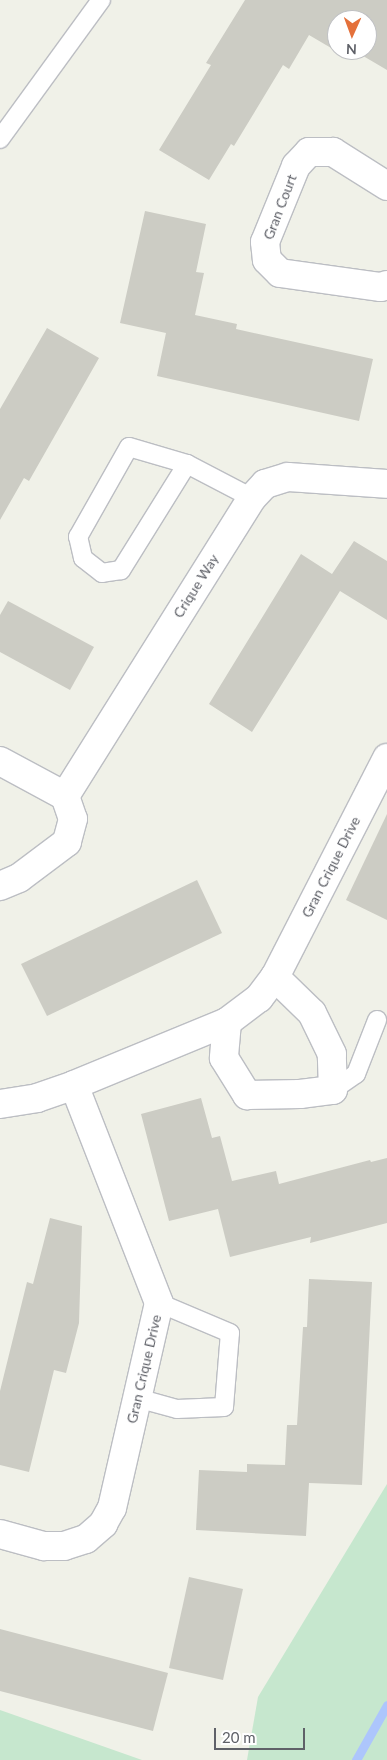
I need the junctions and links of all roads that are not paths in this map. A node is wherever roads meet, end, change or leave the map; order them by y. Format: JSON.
{"nodes":[{"id":1,"x":101,"y":0,"type":"edge"},
{"id":2,"x":0,"y":138,"type":"edge"},
{"id":3,"x":387,"y":186,"type":"edge"},
{"id":4,"x":387,"y":285,"type":"edge"},
{"id":5,"x":187,"y":464,"type":"junction"},
{"id":6,"x":387,"y":484,"type":"edge"},
{"id":7,"x":252,"y":498,"type":"junction"},
{"id":8,"x":0,"y":761,"type":"edge"},
{"id":9,"x":386,"y":764,"type":"edge"},
{"id":10,"x":65,"y":796,"type":"junction"},
{"id":11,"x":0,"y":886,"type":"edge"},
{"id":12,"x":275,"y":977,"type":"junction"},
{"id":13,"x":377,"y":1020,"type":"dead end"},
{"id":14,"x":227,"y":1022,"type":"junction"},
{"id":15,"x":74,"y":1084,"type":"junction"},
{"id":16,"x":333,"y":1090,"type":"junction"},
{"id":17,"x":0,"y":1104,"type":"edge"},
{"id":18,"x":159,"y":1303,"type":"junction"},
{"id":19,"x":137,"y":1398,"type":"junction"},
{"id":20,"x":0,"y":1534,"type":"edge"}],
"edges":[{"from":1,"to":2,"type":"lane"},
{"from":3,"to":4,"type":"street","name":"Gran Court"},
{"from":5,"to":5,"type":"lane"},
{"from":5,"to":7,"type":"lane"},
{"from":6,"to":7,"type":"street","name":"Crique Way"},
{"from":7,"to":10,"type":"street","name":"Crique Way"},
{"from":8,"to":10,"type":"street"},
{"from":9,"to":12,"type":"street","name":"Gran Crique Drive"},
{"from":10,"to":11,"type":"street"},
{"from":12,"to":14,"type":"street","name":"Gran Crique Drive"},
{"from":12,"to":16,"type":"street"},
{"from":13,"to":16,"type":"lane"},
{"from":14,"to":15,"type":"street","name":"Gran Crique Drive"},
{"from":14,"to":16,"type":"street"},
{"from":15,"to":17,"type":"street","name":"Gran Crique Drive"},
{"from":15,"to":18,"type":"street","name":"Gran Crique Drive"},
{"from":18,"to":19,"type":"street","name":"Gran Crique Drive"},
{"from":18,"to":19,"type":"lane"},
{"from":19,"to":20,"type":"street","name":"Gran Crique Drive"}]}
